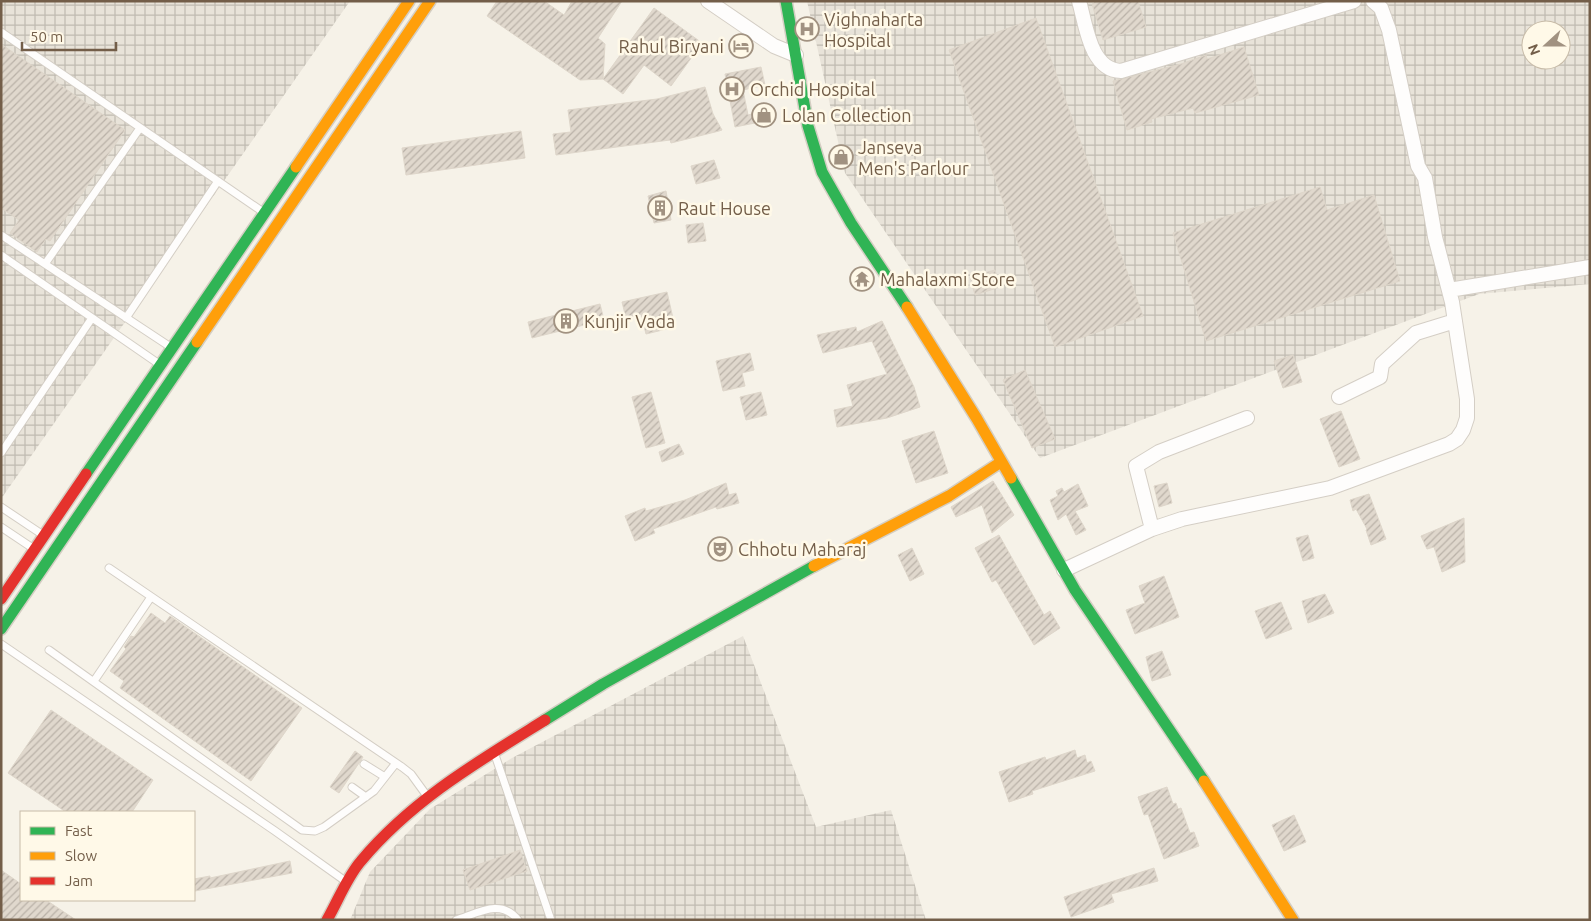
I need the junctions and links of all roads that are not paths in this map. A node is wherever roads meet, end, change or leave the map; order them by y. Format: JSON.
{"nodes":[{"id":1,"x":409,"y":1,"type":"edge"},
{"id":2,"x":430,"y":1,"type":"edge"},
{"id":3,"x":708,"y":1,"type":"edge"},
{"id":4,"x":786,"y":1,"type":"edge"},
{"id":5,"x":1079,"y":1,"type":"edge"},
{"id":6,"x":1373,"y":1,"type":"edge"},
{"id":7,"x":1352,"y":2,"type":"edge"},
{"id":8,"x":1,"y":32,"type":"edge"},
{"id":9,"x":796,"y":55,"type":"junction"},
{"id":10,"x":140,"y":128,"type":"junction"},
{"id":11,"x":218,"y":181,"type":"junction"},
{"id":12,"x":264,"y":212,"type":"junction"},
{"id":13,"x":278,"y":222,"type":"junction"},
{"id":14,"x":1,"y":235,"type":"edge"},
{"id":15,"x":1,"y":255,"type":"edge"},
{"id":16,"x":45,"y":264,"type":"junction"},
{"id":17,"x":1590,"y":267,"type":"edge"},
{"id":18,"x":1449,"y":290,"type":"junction"},
{"id":19,"x":92,"y":318,"type":"junction"},
{"id":20,"x":126,"y":318,"type":"junction"},
{"id":21,"x":1455,"y":321,"type":"junction"},
{"id":22,"x":171,"y":348,"type":"junction"},
{"id":23,"x":186,"y":357,"type":"junction"},
{"id":24,"x":160,"y":365,"type":"junction"},
{"id":25,"x":173,"y":374,"type":"junction"},
{"id":26,"x":1339,"y":397,"type":"dead end"},
{"id":27,"x":1247,"y":418,"type":"dead end"},
{"id":28,"x":1,"y":453,"type":"edge"},
{"id":29,"x":1001,"y":462,"type":"junction"},
{"id":30,"x":1,"y":507,"type":"edge"},
{"id":31,"x":1,"y":527,"type":"edge"},
{"id":32,"x":1152,"y":529,"type":"junction"},
{"id":33,"x":44,"y":535,"type":"junction"},
{"id":34,"x":58,"y":544,"type":"junction"},
{"id":35,"x":34,"y":549,"type":"junction"},
{"id":36,"x":48,"y":559,"type":"junction"},
{"id":37,"x":109,"y":568,"type":"dead end"},
{"id":38,"x":1064,"y":570,"type":"junction"},
{"id":39,"x":150,"y":597,"type":"junction"},
{"id":40,"x":1,"y":599,"type":"edge"},
{"id":41,"x":1,"y":629,"type":"edge"},
{"id":42,"x":1,"y":644,"type":"edge"},
{"id":43,"x":49,"y":650,"type":"dead end"},
{"id":44,"x":94,"y":681,"type":"junction"},
{"id":45,"x":493,"y":752,"type":"junction"},
{"id":46,"x":396,"y":763,"type":"junction"},
{"id":47,"x":364,"y":764,"type":"dead end"},
{"id":48,"x":385,"y":777,"type":"junction"},
{"id":49,"x":352,"y":787,"type":"dead end"},
{"id":50,"x":428,"y":796,"type":"junction"},
{"id":51,"x":366,"y":797,"type":"junction"},
{"id":52,"x":348,"y":884,"type":"junction"},
{"id":53,"x":327,"y":920,"type":"edge"},
{"id":54,"x":456,"y":920,"type":"edge"},
{"id":55,"x":518,"y":920,"type":"edge"},
{"id":56,"x":551,"y":920,"type":"edge"},
{"id":57,"x":1293,"y":920,"type":"edge"}],
"edges":[{"from":1,"to":12,"type":"street"},
{"from":2,"to":13,"type":"street"},
{"from":3,"to":9,"type":"street"},
{"from":4,"to":9,"type":"street"},
{"from":5,"to":7,"type":"street"},
{"from":6,"to":18,"type":"street"},
{"from":8,"to":10,"type":"lane"},
{"from":9,"to":29,"type":"street"},
{"from":10,"to":11,"type":"lane"},
{"from":10,"to":16,"type":"lane"},
{"from":11,"to":12,"type":"lane"},
{"from":11,"to":20,"type":"lane"},
{"from":12,"to":13,"type":"lane"},
{"from":12,"to":22,"type":"street"},
{"from":13,"to":23,"type":"street"},
{"from":14,"to":16,"type":"lane"},
{"from":15,"to":19,"type":"lane"},
{"from":16,"to":20,"type":"lane"},
{"from":17,"to":18,"type":"street"},
{"from":18,"to":21,"type":"street"},
{"from":19,"to":24,"type":"lane"},
{"from":19,"to":28,"type":"lane"},
{"from":20,"to":22,"type":"lane"},
{"from":21,"to":26,"type":"street"},
{"from":21,"to":32,"type":"street"},
{"from":22,"to":23,"type":"lane"},
{"from":22,"to":24,"type":"street"},
{"from":23,"to":25,"type":"street"},
{"from":24,"to":25,"type":"lane"},
{"from":24,"to":33,"type":"street"},
{"from":25,"to":34,"type":"street"},
{"from":27,"to":32,"type":"street"},
{"from":29,"to":38,"type":"street"},
{"from":29,"to":45,"type":"street"},
{"from":30,"to":33,"type":"lane"},
{"from":31,"to":35,"type":"lane"},
{"from":32,"to":38,"type":"street"},
{"from":33,"to":34,"type":"lane"},
{"from":33,"to":35,"type":"street"},
{"from":34,"to":36,"type":"street"},
{"from":35,"to":36,"type":"lane"},
{"from":35,"to":40,"type":"street"},
{"from":36,"to":41,"type":"street"},
{"from":37,"to":39,"type":"lane"},
{"from":38,"to":57,"type":"street"},
{"from":39,"to":44,"type":"lane"},
{"from":39,"to":46,"type":"lane"},
{"from":42,"to":52,"type":"lane"},
{"from":43,"to":44,"type":"lane"},
{"from":44,"to":51,"type":"lane"},
{"from":45,"to":50,"type":"street"},
{"from":45,"to":56,"type":"lane"},
{"from":46,"to":48,"type":"lane"},
{"from":46,"to":50,"type":"lane"},
{"from":47,"to":48,"type":"lane"},
{"from":48,"to":51,"type":"lane"},
{"from":49,"to":51,"type":"lane"},
{"from":50,"to":52,"type":"street"},
{"from":52,"to":53,"type":"street"},
{"from":54,"to":55,"type":"lane"}]}
